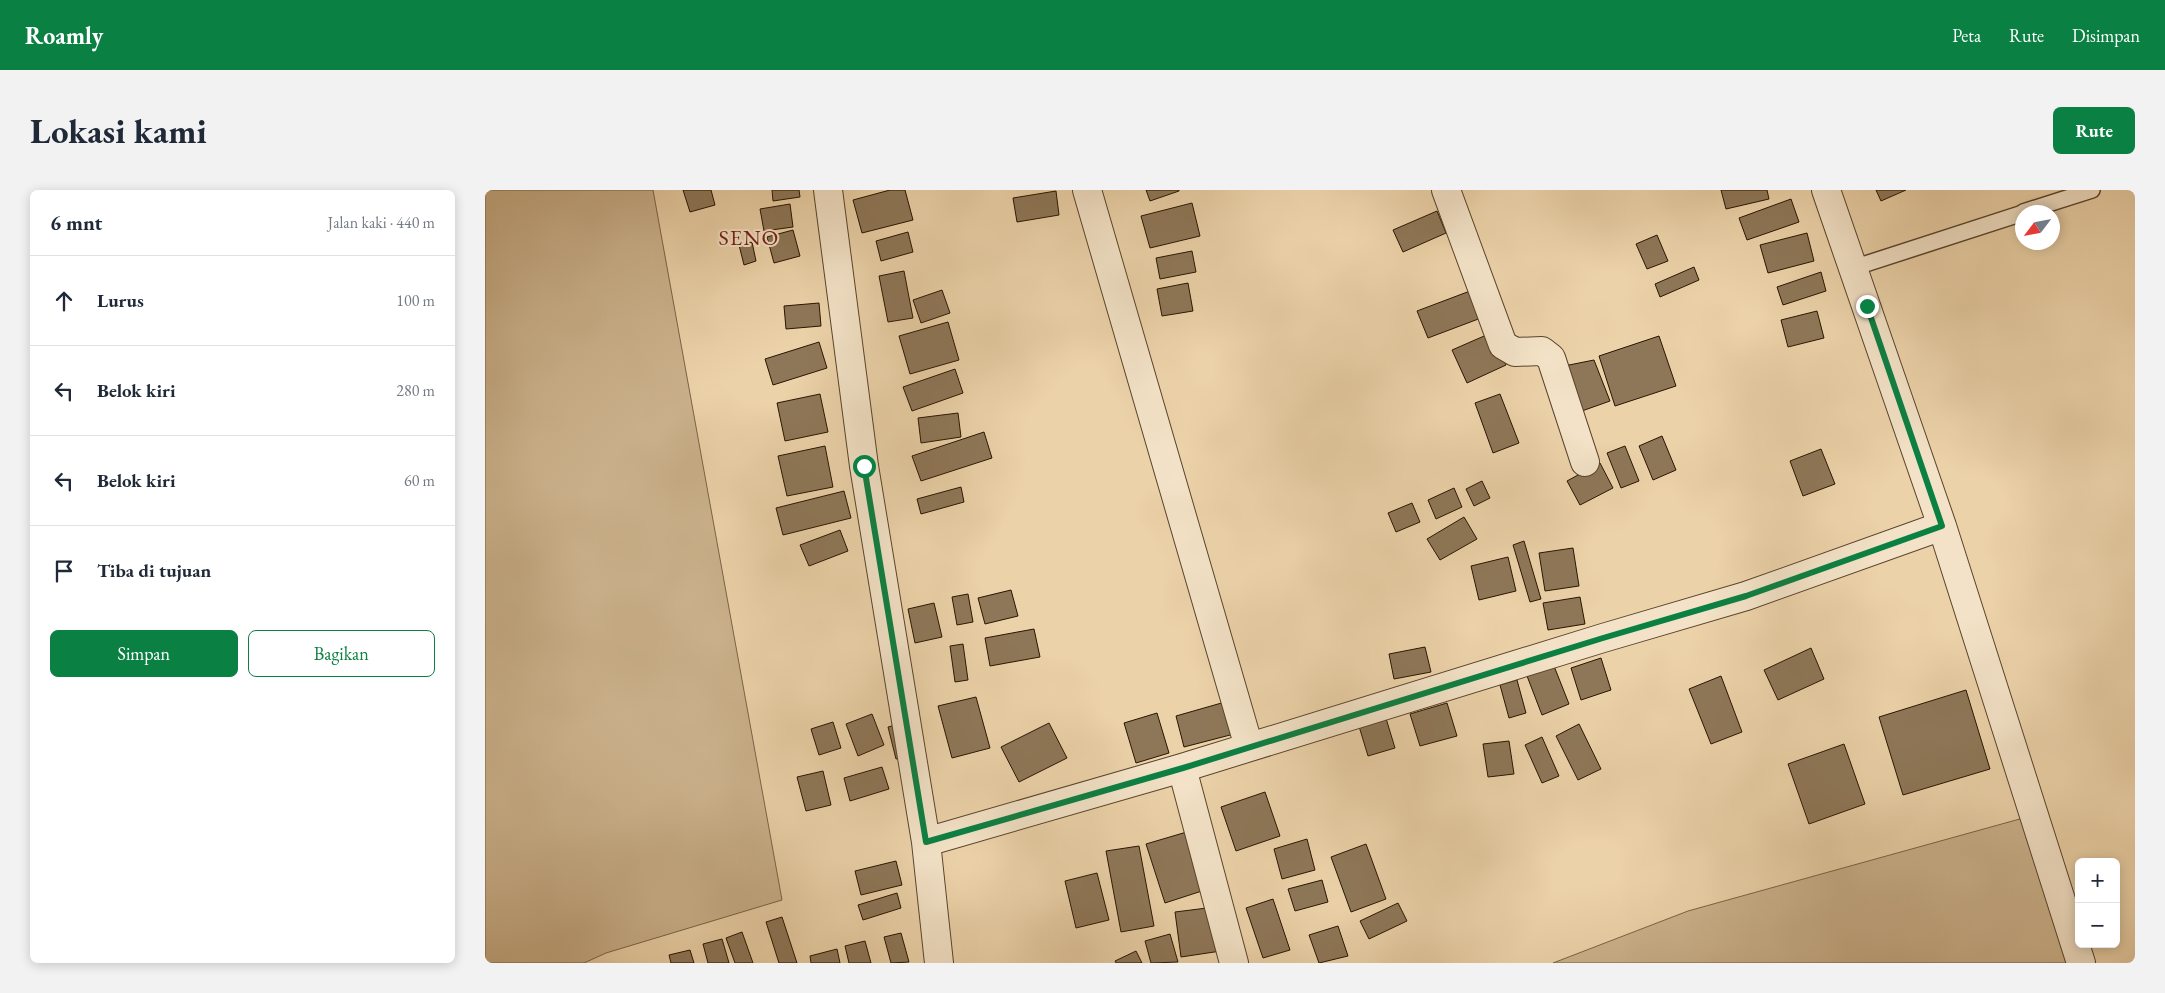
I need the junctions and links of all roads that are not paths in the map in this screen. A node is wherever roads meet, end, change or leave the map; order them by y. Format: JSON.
{"nodes":[{"id":1,"x":827,"y":190,"type":"edge"},
{"id":2,"x":1087,"y":190,"type":"edge"},
{"id":3,"x":1446,"y":190,"type":"edge"},
{"id":4,"x":1826,"y":190,"type":"edge"},
{"id":5,"x":2092,"y":190,"type":"edge"},
{"id":6,"x":2047,"y":205,"type":"edge"},
{"id":7,"x":2015,"y":216,"type":"edge"},
{"id":8,"x":1853,"y":268,"type":"junction"},
{"id":9,"x":1585,"y":462,"type":"dead end"},
{"id":10,"x":1942,"y":526,"type":"junction"},
{"id":11,"x":1249,"y":747,"type":"junction"},
{"id":12,"x":1183,"y":768,"type":"junction"},
{"id":13,"x":926,"y":842,"type":"junction"},
{"id":14,"x":939,"y":963,"type":"edge"},
{"id":15,"x":1234,"y":963,"type":"edge"},
{"id":16,"x":2081,"y":963,"type":"edge"}],
"edges":[{"from":1,"to":13,"type":"street"},
{"from":2,"to":11,"type":"street"},
{"from":3,"to":9,"type":"street"},
{"from":4,"to":8,"type":"street"},
{"from":5,"to":6,"type":"lane"},
{"from":7,"to":8,"type":"lane"},
{"from":8,"to":10,"type":"street"},
{"from":10,"to":11,"type":"street"},
{"from":10,"to":16,"type":"street"},
{"from":11,"to":12,"type":"street"},
{"from":12,"to":13,"type":"street"},
{"from":12,"to":15,"type":"street"},
{"from":13,"to":14,"type":"street"}]}
